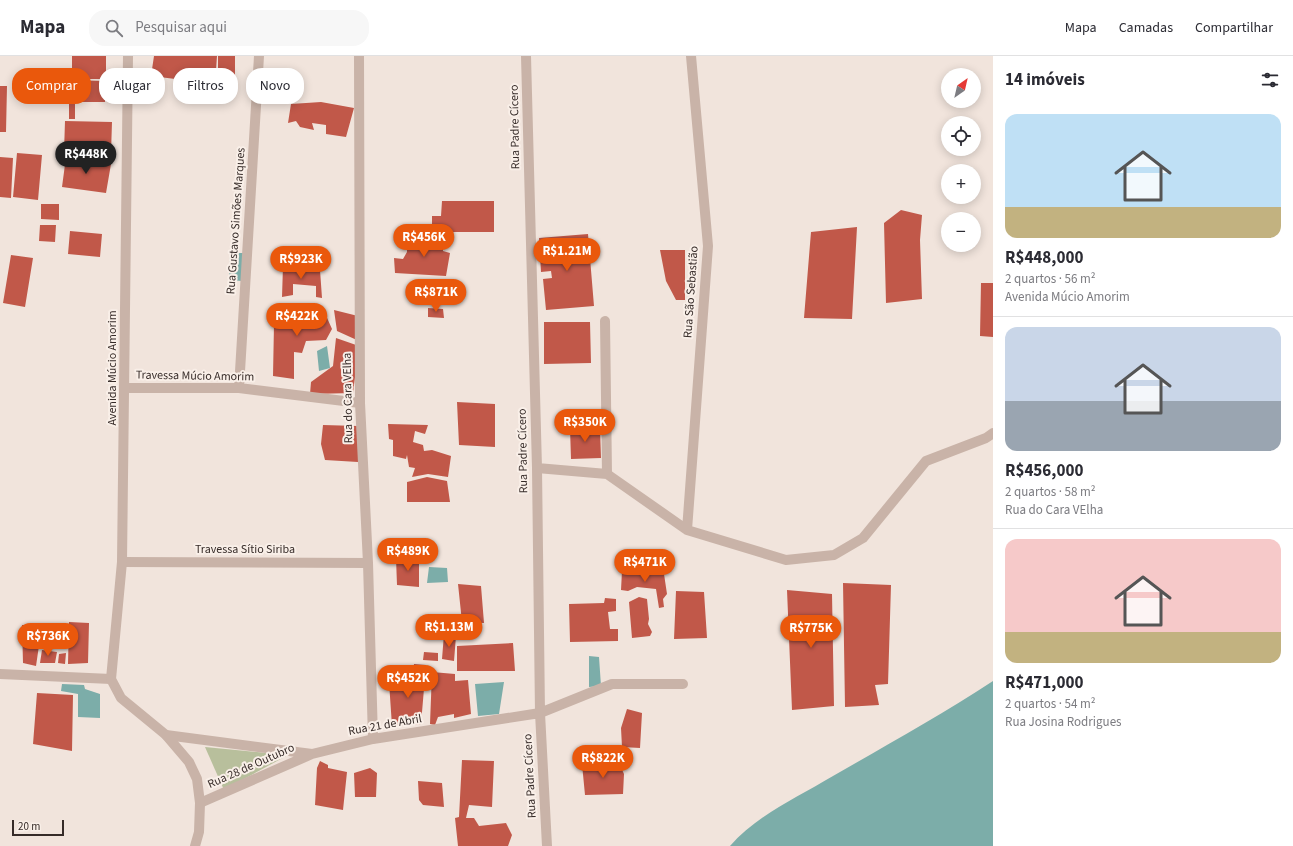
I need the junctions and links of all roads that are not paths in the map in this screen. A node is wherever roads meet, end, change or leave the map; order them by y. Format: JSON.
{"nodes":[{"id":1,"x":128,"y":56,"type":"edge"},
{"id":2,"x":259,"y":56,"type":"edge"},
{"id":3,"x":359,"y":56,"type":"edge"},
{"id":4,"x":526,"y":56,"type":"edge"},
{"id":5,"x":690,"y":56,"type":"edge"},
{"id":6,"x":605,"y":321,"type":"dead end"},
{"id":7,"x":125,"y":388,"type":"junction"},
{"id":8,"x":239,"y":388,"type":"junction"},
{"id":9,"x":360,"y":403,"type":"junction"},
{"id":10,"x":993,"y":433,"type":"edge"},
{"id":11,"x":537,"y":468,"type":"junction"},
{"id":12,"x":607,"y":474,"type":"junction"},
{"id":13,"x":687,"y":530,"type":"junction"},
{"id":14,"x":122,"y":562,"type":"junction"},
{"id":15,"x":368,"y":563,"type":"junction"},
{"id":16,"x":0,"y":674,"type":"edge"},
{"id":17,"x":111,"y":679,"type":"junction"},
{"id":18,"x":683,"y":684,"type":"dead end"},
{"id":19,"x":540,"y":713,"type":"junction"},
{"id":20,"x":166,"y":735,"type":"junction"},
{"id":21,"x":373,"y":739,"type":"junction"},
{"id":22,"x":312,"y":754,"type":"junction"},
{"id":23,"x":200,"y":803,"type":"junction"},
{"id":24,"x":194,"y":846,"type":"edge"},
{"id":25,"x":547,"y":846,"type":"edge"}],
"edges":[{"from":1,"to":7,"type":"street","name":"Avenida Múcio Amorim"},
{"from":2,"to":8,"type":"street","name":"Rua Gustavo Simões Marques"},
{"from":3,"to":9,"type":"street","name":"Rua do Cara VElha"},
{"from":4,"to":11,"type":"street","name":"Rua Padre Cícero"},
{"from":5,"to":13,"type":"street","name":"Rua São Sebastião"},
{"from":6,"to":12,"type":"street"},
{"from":7,"to":8,"type":"street","name":"Travessa Múcio Amorim"},
{"from":7,"to":14,"type":"street","name":"Avenida Múcio Amorim"},
{"from":8,"to":9,"type":"street","name":"Travessa Múcio Amorim"},
{"from":9,"to":15,"type":"street","name":"Rua do Cara VElha"},
{"from":10,"to":13,"type":"street"},
{"from":11,"to":12,"type":"street"},
{"from":11,"to":19,"type":"street","name":"Rua Padre Cícero"},
{"from":12,"to":13,"type":"street"},
{"from":14,"to":15,"type":"street","name":"Travessa Sítio Siriba"},
{"from":14,"to":17,"type":"street","name":"Avenida Múcio Amorim"},
{"from":15,"to":21,"type":"street","name":"Rua do Cara VElha"},
{"from":16,"to":17,"type":"street"},
{"from":17,"to":20,"type":"street"},
{"from":18,"to":19,"type":"street","name":"Rua 21 de Abril"},
{"from":19,"to":21,"type":"street","name":"Rua 21 de Abril"},
{"from":19,"to":25,"type":"street","name":"Rua Padre Cícero"},
{"from":20,"to":22,"type":"street","name":"Rua 21 de Abril"},
{"from":20,"to":23,"type":"street","name":"Rua 28 de Outubro"},
{"from":21,"to":22,"type":"street","name":"Rua 21 de Abril"},
{"from":22,"to":23,"type":"street","name":"Rua 28 de Outubro"},
{"from":23,"to":24,"type":"street","name":"Rua 28 de Outubro"}]}
